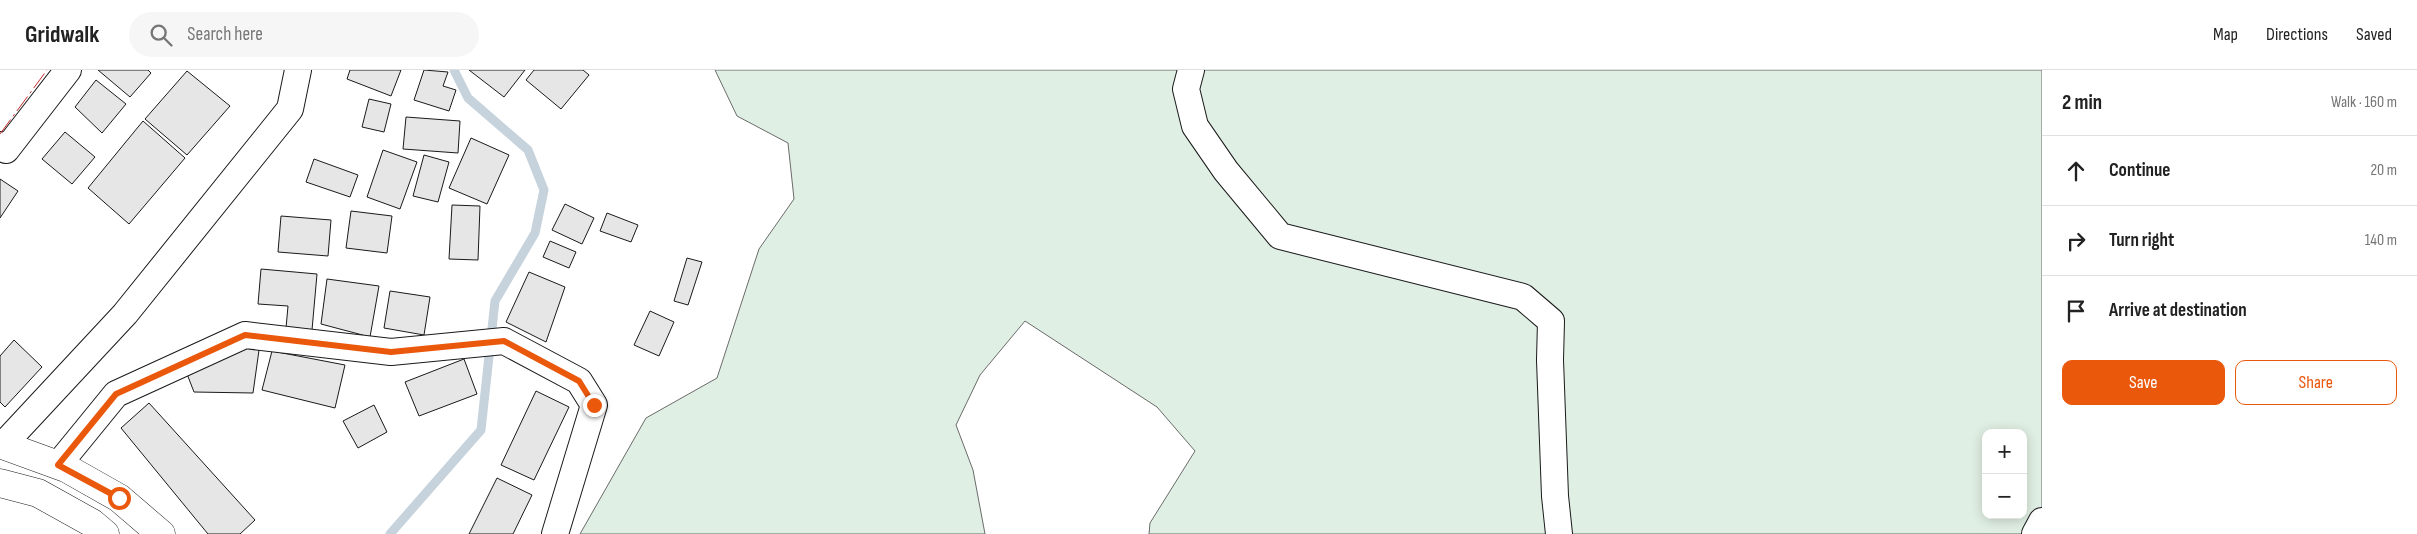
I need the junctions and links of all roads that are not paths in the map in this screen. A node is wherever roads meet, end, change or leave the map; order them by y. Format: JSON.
{"nodes":[{"id":1,"x":68,"y":70,"type":"edge"},
{"id":2,"x":298,"y":70,"type":"edge"},
{"id":3,"x":1191,"y":70,"type":"edge"},
{"id":4,"x":0,"y":145,"type":"edge"},
{"id":5,"x":1,"y":444,"type":"edge"},
{"id":6,"x":58,"y":465,"type":"junction"},
{"id":7,"x":0,"y":483,"type":"edge"},
{"id":8,"x":2042,"y":521,"type":"edge"},
{"id":9,"x":105,"y":534,"type":"edge"},
{"id":10,"x":161,"y":534,"type":"edge"},
{"id":11,"x":555,"y":534,"type":"edge"},
{"id":12,"x":1559,"y":534,"type":"edge"},
{"id":13,"x":2035,"y":534,"type":"edge"}],
"edges":[{"from":1,"to":4,"type":"street"},
{"from":2,"to":5,"type":"street"},
{"from":3,"to":12,"type":"street"},
{"from":5,"to":6,"type":"street"},
{"from":6,"to":10,"type":"street"},
{"from":6,"to":11,"type":"street"},
{"from":7,"to":9,"type":"street"},
{"from":8,"to":13,"type":"street"}]}
